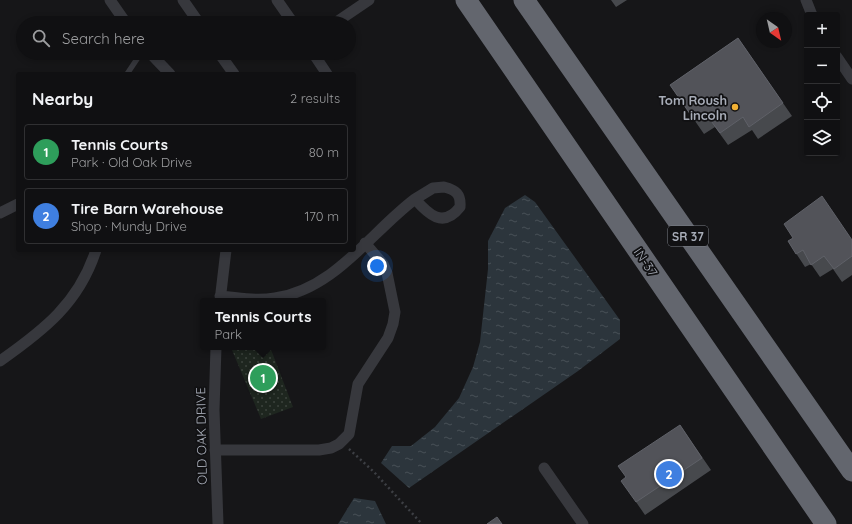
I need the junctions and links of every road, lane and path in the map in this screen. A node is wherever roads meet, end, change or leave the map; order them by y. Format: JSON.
{"nodes":[{"id":1,"x":110,"y":0,"type":"edge"},
{"id":2,"x":183,"y":0,"type":"edge"},
{"id":3,"x":277,"y":0,"type":"edge"},
{"id":4,"x":369,"y":0,"type":"edge"},
{"id":5,"x":466,"y":0,"type":"edge"},
{"id":6,"x":524,"y":0,"type":"edge"},
{"id":7,"x":806,"y":0,"type":"edge"},
{"id":8,"x":811,"y":12,"type":"edge"},
{"id":9,"x":121,"y":16,"type":"edge"},
{"id":10,"x":194,"y":16,"type":"edge"},
{"id":11,"x":288,"y":16,"type":"edge"},
{"id":12,"x":345,"y":16,"type":"edge"},
{"id":13,"x":137,"y":60,"type":"edge"},
{"id":14,"x":157,"y":60,"type":"edge"},
{"id":15,"x":224,"y":60,"type":"edge"},
{"id":16,"x":318,"y":60,"type":"edge"},
{"id":17,"x":840,"y":61,"type":"edge"},
{"id":18,"x":129,"y":72,"type":"edge"},
{"id":19,"x":168,"y":72,"type":"edge"},
{"id":20,"x":233,"y":72,"type":"edge"},
{"id":21,"x":326,"y":72,"type":"edge"},
{"id":22,"x":852,"y":79,"type":"edge"},
{"id":23,"x":415,"y":198,"type":"dead end"},
{"id":24,"x":16,"y":205,"type":"edge"},
{"id":25,"x":0,"y":213,"type":"edge"},
{"id":26,"x":365,"y":243,"type":"junction"},
{"id":27,"x":95,"y":252,"type":"edge"},
{"id":28,"x":226,"y":252,"type":"edge"},
{"id":29,"x":356,"y":252,"type":"edge"},
{"id":30,"x":356,"y":252,"type":"edge"},
{"id":31,"x":220,"y":298,"type":"edge"},
{"id":32,"x":276,"y":298,"type":"edge"},
{"id":33,"x":216,"y":350,"type":"edge"},
{"id":34,"x":0,"y":361,"type":"edge"},
{"id":35,"x":342,"y":441,"type":"junction"},
{"id":36,"x":215,"y":450,"type":"junction"},
{"id":37,"x":544,"y":468,"type":"dead end"},
{"id":38,"x":852,"y":470,"type":"edge"},
{"id":39,"x":807,"y":497,"type":"junction"},
{"id":40,"x":218,"y":524,"type":"edge"},
{"id":41,"x":422,"y":524,"type":"edge"},
{"id":42,"x":583,"y":524,"type":"edge"},
{"id":43,"x":821,"y":524,"type":"edge"},
{"id":44,"x":826,"y":524,"type":"edge"}],
"edges":[{"from":1,"to":9,"type":"street"},
{"from":2,"to":10,"type":"street"},
{"from":3,"to":11,"type":"street"},
{"from":4,"to":12,"type":"street"},
{"from":5,"to":39,"type":"highway","name":"IN-37"},
{"from":6,"to":38,"type":"highway","number":"SR 37"},
{"from":7,"to":8,"type":"street"},
{"from":13,"to":18,"type":"lane"},
{"from":14,"to":19,"type":"street"},
{"from":15,"to":20,"type":"street"},
{"from":16,"to":21,"type":"street"},
{"from":17,"to":22,"type":"street"},
{"from":23,"to":26,"type":"street"},
{"from":24,"to":25,"type":"street"},
{"from":26,"to":30,"type":"street"},
{"from":26,"to":35,"type":"street"},
{"from":27,"to":34,"type":"street"},
{"from":28,"to":31,"type":"street"},
{"from":29,"to":32,"type":"street"},
{"from":33,"to":36,"type":"street","name":"OLD OAK DRIVE"},
{"from":35,"to":36,"type":"street"},
{"from":35,"to":41,"type":"path"},
{"from":36,"to":40,"type":"street","name":"OLD OAK DRIVE"},
{"from":37,"to":42,"type":"street"},
{"from":39,"to":43,"type":"highway"},
{"from":39,"to":44,"type":"highway","name":"IN-37"}]}
